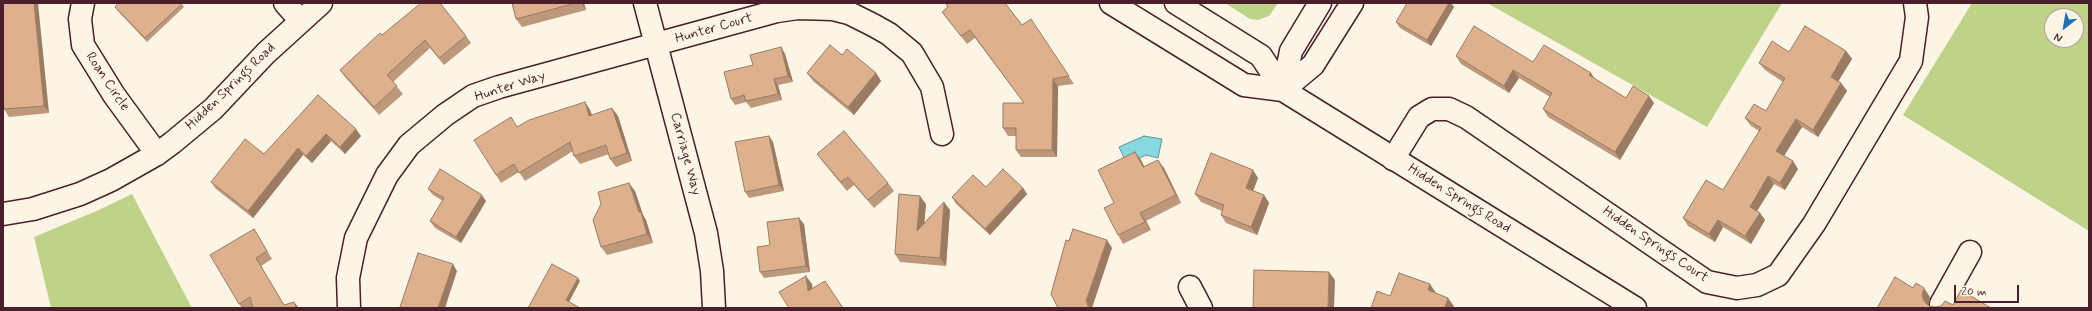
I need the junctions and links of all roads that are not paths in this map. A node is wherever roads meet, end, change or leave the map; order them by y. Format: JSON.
{"nodes":[{"id":1,"x":83,"y":3,"type":"edge"},
{"id":2,"x":285,"y":3,"type":"edge"},
{"id":3,"x":321,"y":3,"type":"edge"},
{"id":4,"x":644,"y":3,"type":"edge"},
{"id":5,"x":1111,"y":3,"type":"edge"},
{"id":6,"x":1176,"y":3,"type":"edge"},
{"id":7,"x":1320,"y":3,"type":"edge"},
{"id":8,"x":1352,"y":3,"type":"edge"},
{"id":9,"x":1915,"y":3,"type":"edge"},
{"id":10,"x":300,"y":20,"type":"junction"},
{"id":11,"x":656,"y":46,"type":"junction"},
{"id":12,"x":1283,"y":90,"type":"junction"},
{"id":13,"x":942,"y":134,"type":"dead end"},
{"id":14,"x":157,"y":154,"type":"junction"},
{"id":15,"x":1393,"y":159,"type":"junction"},
{"id":16,"x":3,"y":214,"type":"edge"},
{"id":17,"x":1970,"y":252,"type":"dead end"},
{"id":18,"x":1190,"y":287,"type":"dead end"},
{"id":19,"x":1941,"y":304,"type":"edge"},
{"id":20,"x":349,"y":308,"type":"edge"},
{"id":21,"x":714,"y":308,"type":"edge"},
{"id":22,"x":1201,"y":308,"type":"edge"},
{"id":23,"x":1635,"y":308,"type":"edge"}],
"edges":[{"from":1,"to":14,"type":"street","name":"Roan Circle"},
{"from":2,"to":10,"type":"street"},
{"from":3,"to":10,"type":"street","name":"Hidden Springs Road"},
{"from":4,"to":11,"type":"street","name":"Carriage Way"},
{"from":5,"to":12,"type":"street","name":"Hidden Springs Road"},
{"from":6,"to":12,"type":"street","name":"Hidden Springs Road"},
{"from":7,"to":12,"type":"street"},
{"from":8,"to":12,"type":"street"},
{"from":9,"to":15,"type":"street","name":"Hidden Springs Court"},
{"from":10,"to":14,"type":"street","name":"Hidden Springs Road"},
{"from":11,"to":13,"type":"street","name":"Hunter Court"},
{"from":11,"to":20,"type":"street","name":"Hunter Way"},
{"from":11,"to":21,"type":"street","name":"Carriage Way"},
{"from":12,"to":15,"type":"street","name":"Hidden Springs Road"},
{"from":14,"to":16,"type":"street","name":"Hidden Springs Road"},
{"from":15,"to":23,"type":"street","name":"Hidden Springs Road"},
{"from":17,"to":19,"type":"street"},
{"from":18,"to":22,"type":"street"}]}
